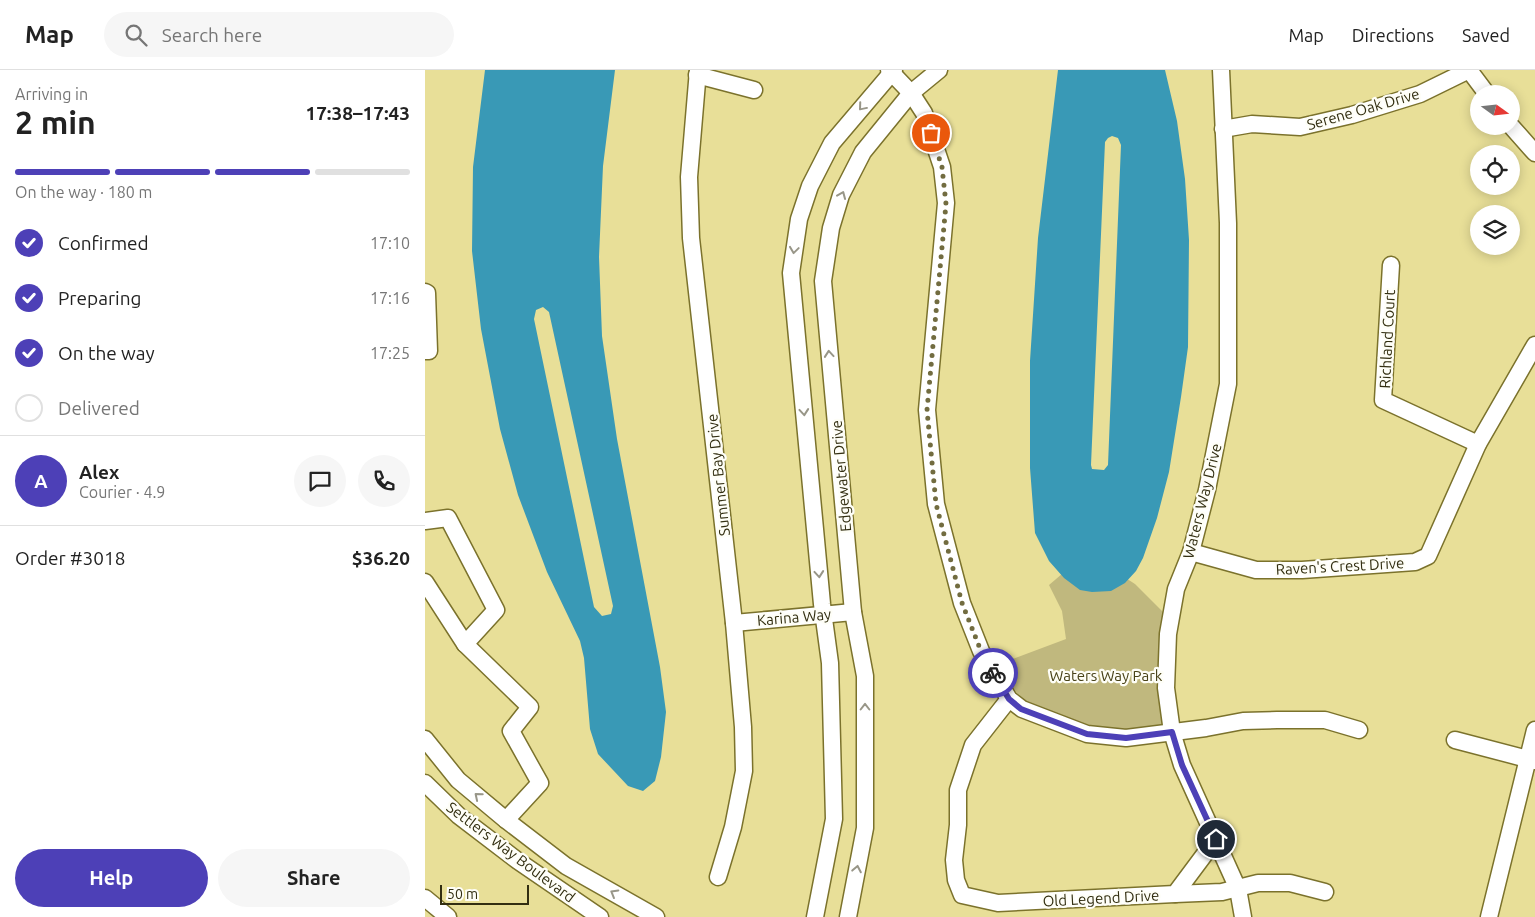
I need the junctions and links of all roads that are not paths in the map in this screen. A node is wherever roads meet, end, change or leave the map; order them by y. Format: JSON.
{"nodes":[{"id":1,"x":939,"y":70,"type":"edge"},
{"id":2,"x":1221,"y":70,"type":"edge"},
{"id":3,"x":1469,"y":70,"type":"edge"},
{"id":4,"x":892,"y":71,"type":"edge"},
{"id":5,"x":698,"y":73,"type":"edge"},
{"id":6,"x":1480,"y":85,"type":"edge"},
{"id":7,"x":754,"y":90,"type":"dead end"},
{"id":8,"x":911,"y":93,"type":"junction"},
{"id":9,"x":1223,"y":129,"type":"junction"},
{"id":10,"x":1519,"y":135,"type":"edge"},
{"id":11,"x":1535,"y":154,"type":"edge"},
{"id":12,"x":1391,"y":265,"type":"dead end"},
{"id":13,"x":425,"y":292,"type":"edge"},
{"id":14,"x":1535,"y":345,"type":"edge"},
{"id":15,"x":425,"y":351,"type":"edge"},
{"id":16,"x":1478,"y":444,"type":"junction"},
{"id":17,"x":425,"y":521,"type":"edge"},
{"id":18,"x":1191,"y":552,"type":"junction"},
{"id":19,"x":425,"y":582,"type":"edge"},
{"id":20,"x":853,"y":612,"type":"junction"},
{"id":21,"x":823,"y":615,"type":"junction"},
{"id":22,"x":734,"y":623,"type":"junction"},
{"id":23,"x":465,"y":644,"type":"junction"},
{"id":24,"x":1009,"y":699,"type":"junction"},
{"id":25,"x":1359,"y":730,"type":"dead end"},
{"id":26,"x":1535,"y":730,"type":"edge"},
{"id":27,"x":1172,"y":732,"type":"junction"},
{"id":28,"x":425,"y":739,"type":"edge"},
{"id":29,"x":1455,"y":740,"type":"dead end"},
{"id":30,"x":430,"y":758,"type":"edge"},
{"id":31,"x":1531,"y":760,"type":"edge"},
{"id":32,"x":449,"y":769,"type":"junction"},
{"id":33,"x":426,"y":787,"type":"edge"},
{"id":34,"x":506,"y":820,"type":"junction"},
{"id":35,"x":1216,"y":839,"type":"junction"},
{"id":36,"x":718,"y":878,"type":"dead end"},
{"id":37,"x":1238,"y":888,"type":"junction"},
{"id":38,"x":1325,"y":892,"type":"dead end"},
{"id":39,"x":1175,"y":894,"type":"junction"},
{"id":40,"x":425,"y":898,"type":"edge"},
{"id":41,"x":448,"y":917,"type":"edge"},
{"id":42,"x":600,"y":917,"type":"edge"},
{"id":43,"x":657,"y":917,"type":"edge"},
{"id":44,"x":815,"y":917,"type":"edge"},
{"id":45,"x":848,"y":917,"type":"edge"},
{"id":46,"x":1243,"y":917,"type":"edge"},
{"id":47,"x":1489,"y":917,"type":"edge"}],
"edges":[{"from":1,"to":8,"type":"street","name":"Edgewater Drive"},
{"from":2,"to":9,"type":"street","name":"Waters Way Drive"},
{"from":3,"to":6,"type":"street"},
{"from":3,"to":9,"type":"street","name":"Serene Oak Drive"},
{"from":4,"to":8,"type":"street"},
{"from":4,"to":21,"type":"street","name":"Edgewater Drive","one_way":true},
{"from":5,"to":7,"type":"street"},
{"from":5,"to":22,"type":"street","name":"Summer Bay Drive"},
{"from":20,"to":8,"type":"street","name":"Edgewater Drive","one_way":true},
{"from":8,"to":24,"type":"street"},
{"from":9,"to":18,"type":"street","name":"Waters Way Drive"},
{"from":10,"to":11,"type":"street"},
{"from":12,"to":16,"type":"street","name":"Richland Court"},
{"from":13,"to":15,"type":"street"},
{"from":14,"to":16,"type":"street","name":"Raven's Crest Drive"},
{"from":16,"to":18,"type":"street","name":"Raven's Crest Drive"},
{"from":17,"to":23,"type":"street"},
{"from":18,"to":27,"type":"street","name":"Waters Way Drive"},
{"from":19,"to":23,"type":"street"},
{"from":20,"to":21,"type":"street","name":"Karina Way"},
{"from":45,"to":20,"type":"street","name":"Edgewater Drive","one_way":true},
{"from":21,"to":22,"type":"street","name":"Karina Way"},
{"from":21,"to":44,"type":"street","name":"Edgewater Drive"},
{"from":22,"to":36,"type":"street","name":"Summer Bay Drive"},
{"from":23,"to":34,"type":"street"},
{"from":24,"to":27,"type":"street"},
{"from":24,"to":39,"type":"street","name":"Old Legend Drive"},
{"from":25,"to":27,"type":"street"},
{"from":26,"to":31,"type":"street"},
{"from":27,"to":35,"type":"street","name":"Waters Way Drive"},
{"from":28,"to":30,"type":"street","name":"Settlers Way Boulevard"},
{"from":29,"to":31,"type":"street"},
{"from":30,"to":32,"type":"street","name":"Settlers Way Boulevard"},
{"from":31,"to":47,"type":"street"},
{"from":32,"to":33,"type":"street"},
{"from":34,"to":32,"type":"street","name":"Settlers Way Boulevard","one_way":true},
{"from":33,"to":42,"type":"street","name":"Settlers Way Boulevard"},
{"from":43,"to":34,"type":"street","name":"Settlers Way Boulevard","one_way":true},
{"from":35,"to":37,"type":"street","name":"Waters Way Drive"},
{"from":35,"to":39,"type":"street","name":"Old Legend Drive"},
{"from":37,"to":38,"type":"street"},
{"from":37,"to":39,"type":"street"},
{"from":37,"to":46,"type":"street","name":"Waters Way Drive"},
{"from":40,"to":41,"type":"street"}]}
